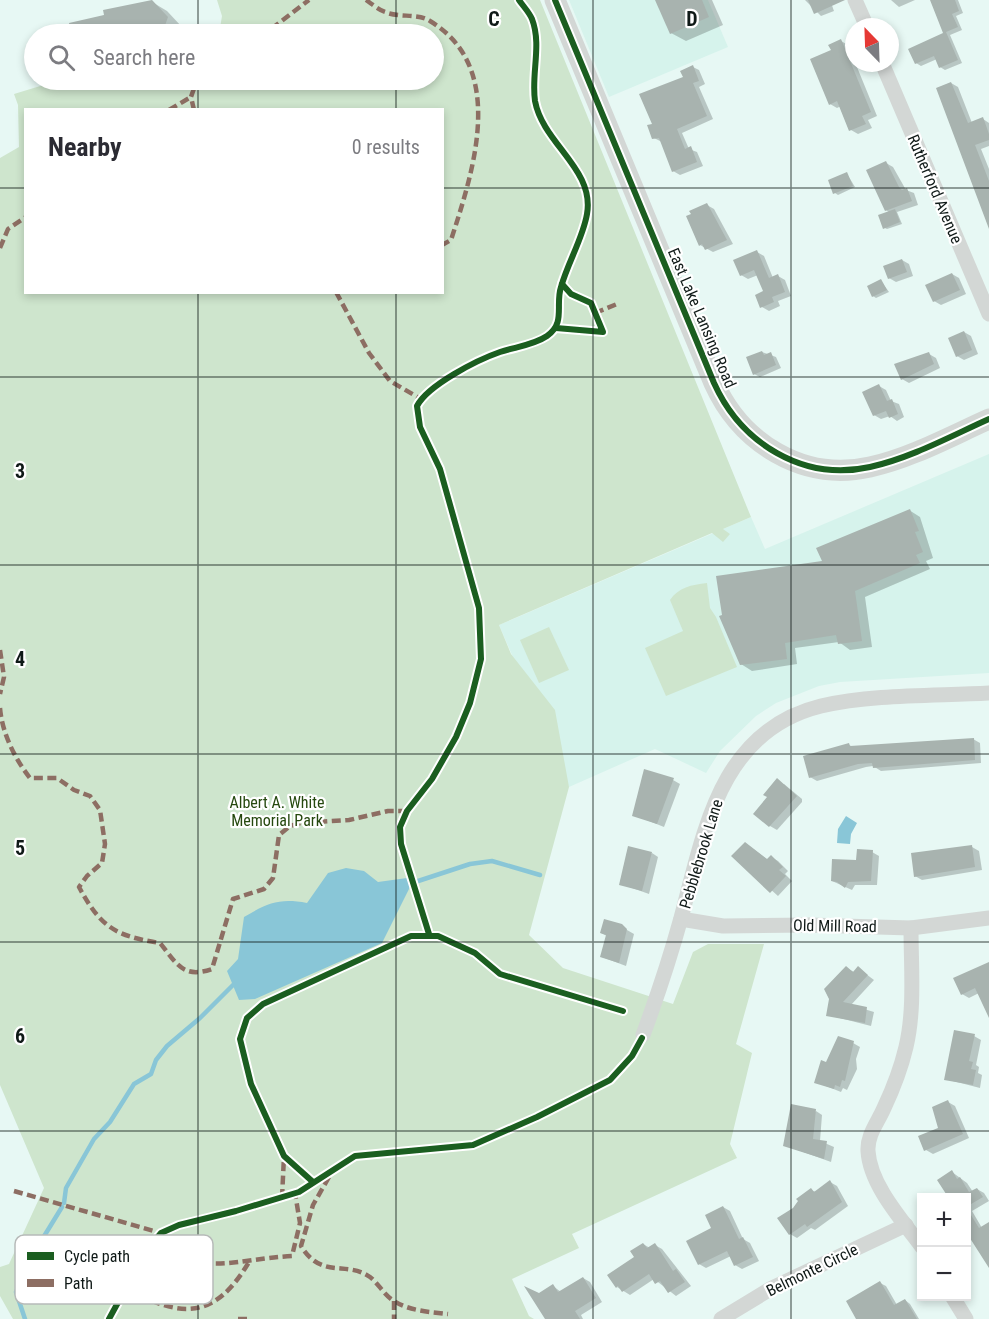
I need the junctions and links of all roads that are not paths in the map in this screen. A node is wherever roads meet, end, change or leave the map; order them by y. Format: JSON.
{"nodes":[{"id":1,"x":555,"y":0,"type":"edge"},
{"id":2,"x":855,"y":0,"type":"edge"},
{"id":3,"x":863,"y":18,"type":"edge"},
{"id":4,"x":886,"y":72,"type":"edge"},
{"id":5,"x":989,"y":314,"type":"edge"},
{"id":6,"x":989,"y":419,"type":"edge"},
{"id":7,"x":989,"y":693,"type":"edge"},
{"id":8,"x":989,"y":918,"type":"edge"},
{"id":9,"x":681,"y":919,"type":"junction"},
{"id":10,"x":911,"y":928,"type":"junction"},
{"id":11,"x":643,"y":1035,"type":"dead end"},
{"id":12,"x":906,"y":1225,"type":"junction"},
{"id":13,"x":917,"y":1241,"type":"edge"},
{"id":14,"x":955,"y":1301,"type":"edge"},
{"id":15,"x":721,"y":1319,"type":"edge"},
{"id":16,"x":966,"y":1319,"type":"edge"}],
"edges":[{"from":1,"to":6,"type":"main road","name":"East Lake Lansing Road"},
{"from":2,"to":3,"type":"street"},
{"from":4,"to":5,"type":"street","name":"Rutherford Avenue"},
{"from":7,"to":9,"type":"street","name":"Pebblebrook Lane"},
{"from":8,"to":10,"type":"street","name":"Old Mill Road"},
{"from":9,"to":10,"type":"street","name":"Old Mill Road"},
{"from":9,"to":11,"type":"street","name":"Pebblebrook Lane"},
{"from":10,"to":12,"type":"street"},
{"from":12,"to":13,"type":"street"},
{"from":12,"to":15,"type":"street","name":"Belmonte Circle"},
{"from":14,"to":16,"type":"street"}]}
